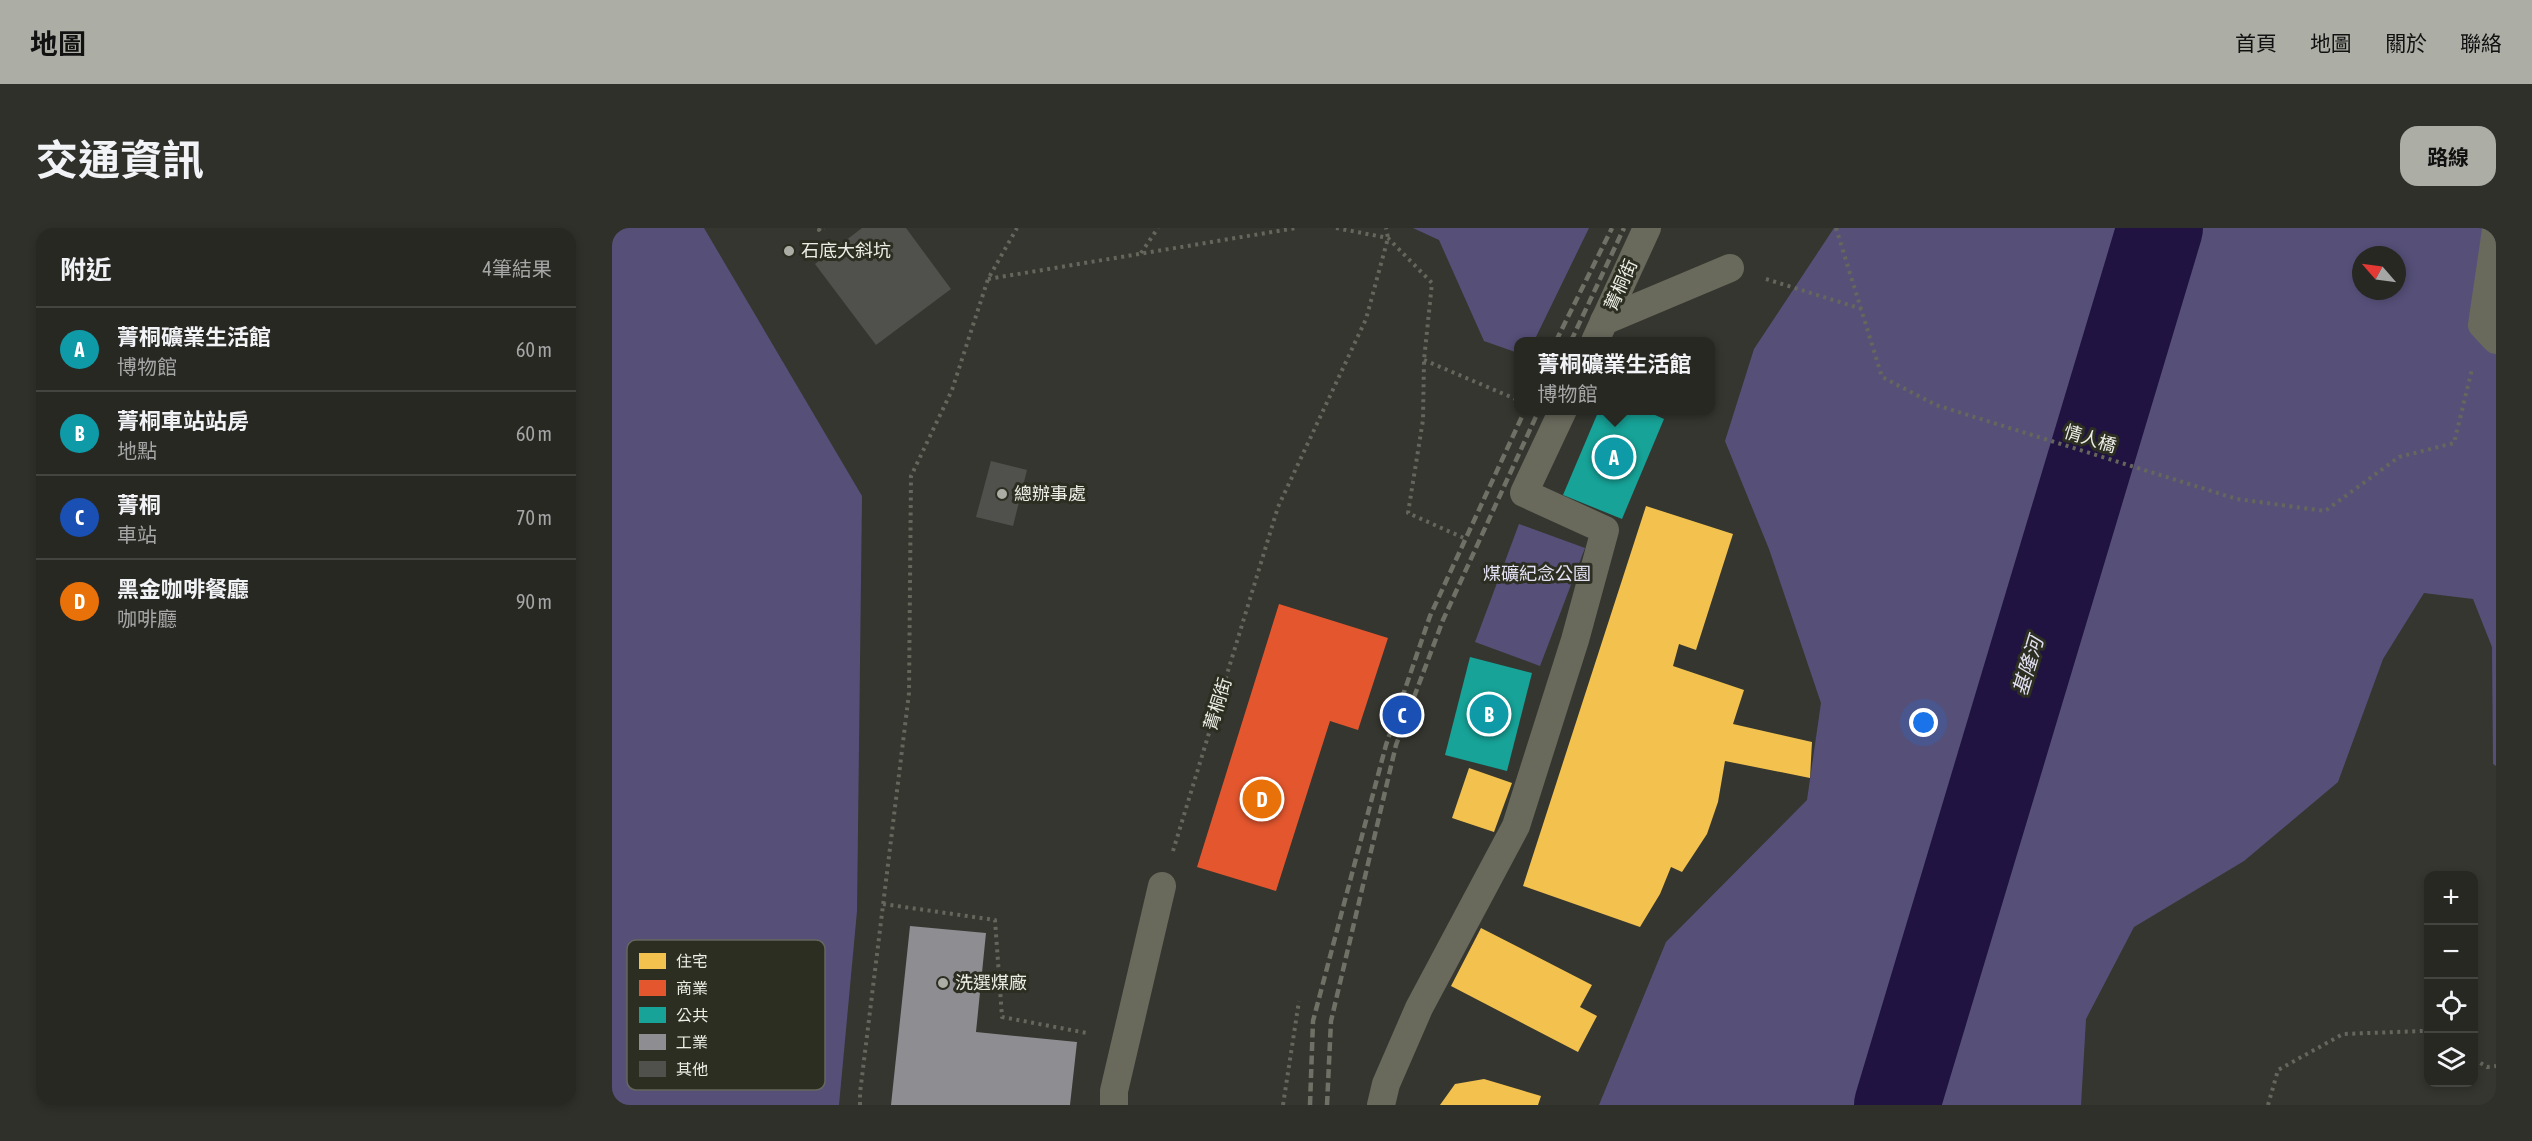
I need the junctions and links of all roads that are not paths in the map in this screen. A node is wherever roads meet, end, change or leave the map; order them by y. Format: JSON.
{"nodes":[{"id":1,"x":1647,"y":228,"type":"edge"},
{"id":2,"x":2496,"y":230,"type":"edge"},
{"id":3,"x":1730,"y":268,"type":"road end"},
{"id":4,"x":1600,"y":332,"type":"edge"},
{"id":5,"x":2489,"y":332,"type":"edge"},
{"id":6,"x":1561,"y":415,"type":"edge"},
{"id":7,"x":1162,"y":886,"type":"road end"},
{"id":8,"x":1114,"y":1105,"type":"edge"},
{"id":9,"x":1381,"y":1105,"type":"edge"}],
"edges":[{"from":1,"to":4,"type":"lane","name":"菁桐街"},
{"from":2,"to":5,"type":"lane"},
{"from":3,"to":4,"type":"lane"},
{"from":6,"to":9,"type":"lane"},
{"from":7,"to":8,"type":"lane"}]}
